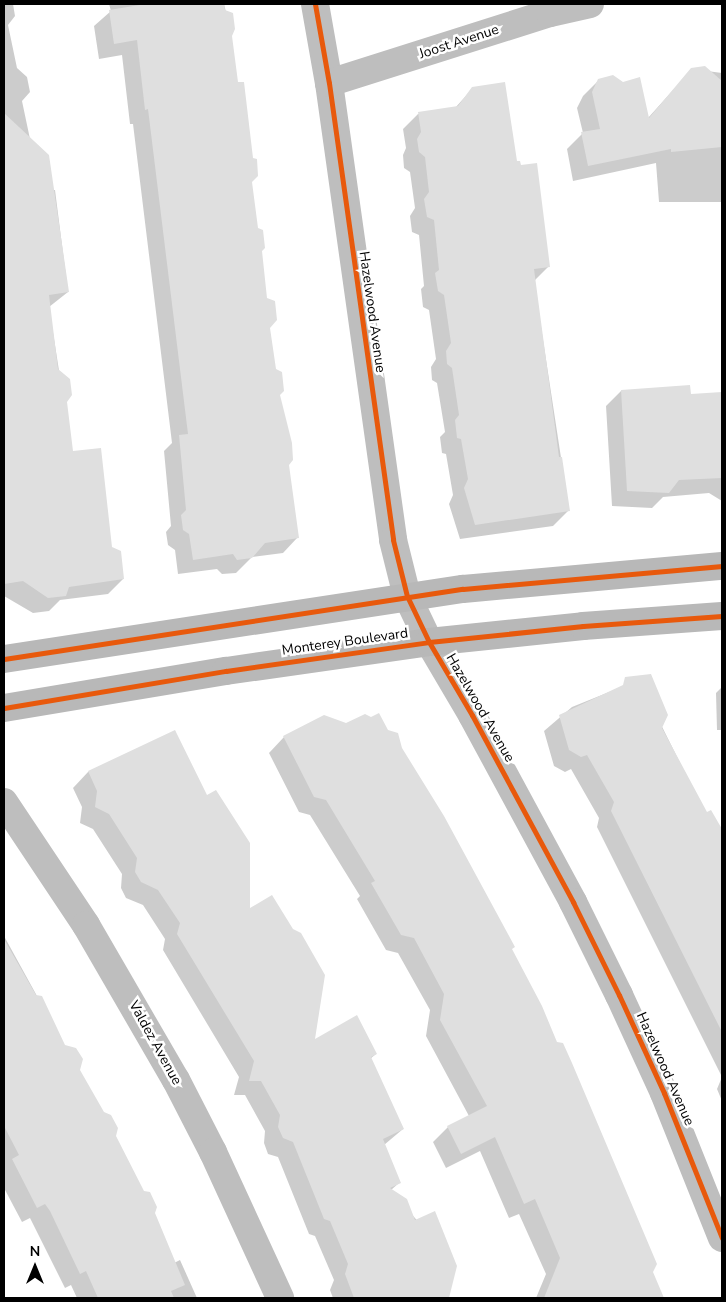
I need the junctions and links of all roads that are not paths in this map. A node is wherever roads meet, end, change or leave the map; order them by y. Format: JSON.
{"nodes":[{"id":1,"x":315,"y":4,"type":"edge"},
{"id":2,"x":590,"y":4,"type":"edge"},
{"id":3,"x":329,"y":83,"type":"junction"},
{"id":4,"x":722,"y":566,"type":"edge"},
{"id":5,"x":408,"y":596,"type":"junction"},
{"id":6,"x":722,"y":616,"type":"edge"},
{"id":7,"x":429,"y":642,"type":"junction"},
{"id":8,"x":4,"y":659,"type":"edge"},
{"id":9,"x":4,"y":708,"type":"edge"},
{"id":10,"x":4,"y":802,"type":"edge"},
{"id":11,"x":722,"y":1238,"type":"edge"},
{"id":12,"x":280,"y":1298,"type":"edge"}],
"edges":[{"from":1,"to":3,"type":"street","name":"Hazelwood Avenue"},
{"from":2,"to":3,"type":"street","name":"Joost Avenue"},
{"from":3,"to":5,"type":"street","name":"Hazelwood Avenue"},
{"from":4,"to":5,"type":"main road"},
{"from":5,"to":7,"type":"street","name":"Hazelwood Avenue"},
{"from":5,"to":8,"type":"main road"},
{"from":6,"to":7,"type":"main road","name":"Monterey Boulevard"},
{"from":7,"to":9,"type":"main road","name":"Monterey Boulevard"},
{"from":7,"to":11,"type":"street","name":"Hazelwood Avenue"},
{"from":10,"to":12,"type":"street","name":"Valdez Avenue"}]}
